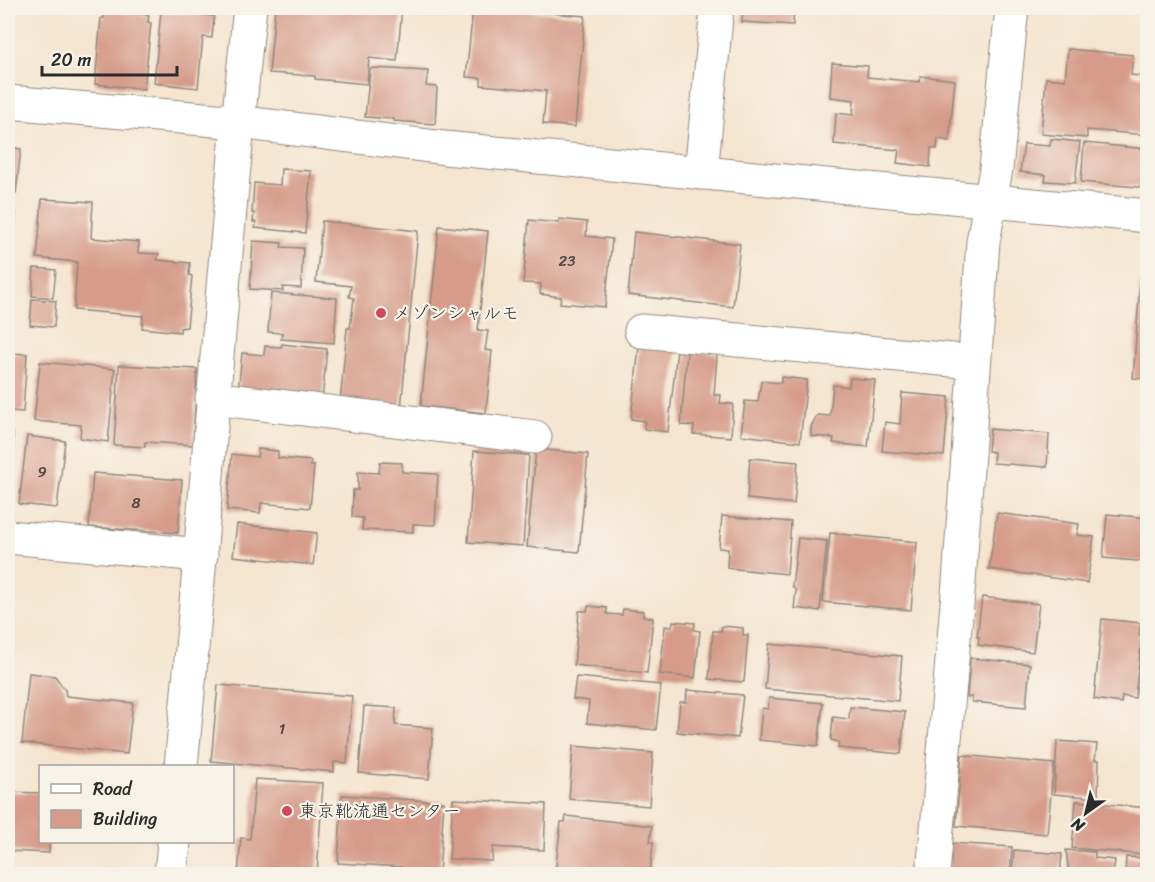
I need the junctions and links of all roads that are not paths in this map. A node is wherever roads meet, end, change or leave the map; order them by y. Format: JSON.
{"nodes":[{"id":1,"x":250,"y":8,"type":"edge"},
{"id":2,"x":717,"y":8,"type":"edge"},
{"id":3,"x":1012,"y":8,"type":"edge"},
{"id":4,"x":8,"y":102,"type":"edge"},
{"id":5,"x":238,"y":122,"type":"junction"},
{"id":6,"x":701,"y":173,"type":"junction"},
{"id":7,"x":989,"y":202,"type":"junction"},
{"id":8,"x":1148,"y":216,"type":"edge"},
{"id":9,"x":641,"y":331,"type":"dead end"},
{"id":10,"x":974,"y":362,"type":"junction"},
{"id":11,"x":212,"y":398,"type":"junction"},
{"id":12,"x":535,"y":437,"type":"dead end"},
{"id":13,"x":8,"y":537,"type":"edge"},
{"id":14,"x":201,"y":555,"type":"junction"},
{"id":15,"x":181,"y":765,"type":"edge"},
{"id":16,"x":174,"y":843,"type":"edge"},
{"id":17,"x":171,"y":874,"type":"edge"},
{"id":18,"x":933,"y":874,"type":"edge"}],
"edges":[{"from":1,"to":5,"type":"street"},
{"from":2,"to":6,"type":"street"},
{"from":3,"to":7,"type":"street"},
{"from":4,"to":5,"type":"street"},
{"from":5,"to":6,"type":"street"},
{"from":5,"to":11,"type":"street"},
{"from":6,"to":7,"type":"street"},
{"from":7,"to":8,"type":"street"},
{"from":7,"to":10,"type":"street"},
{"from":9,"to":10,"type":"street"},
{"from":10,"to":18,"type":"street"},
{"from":11,"to":12,"type":"street"},
{"from":11,"to":14,"type":"street"},
{"from":13,"to":14,"type":"street"},
{"from":14,"to":15,"type":"street"},
{"from":16,"to":17,"type":"street"}]}
